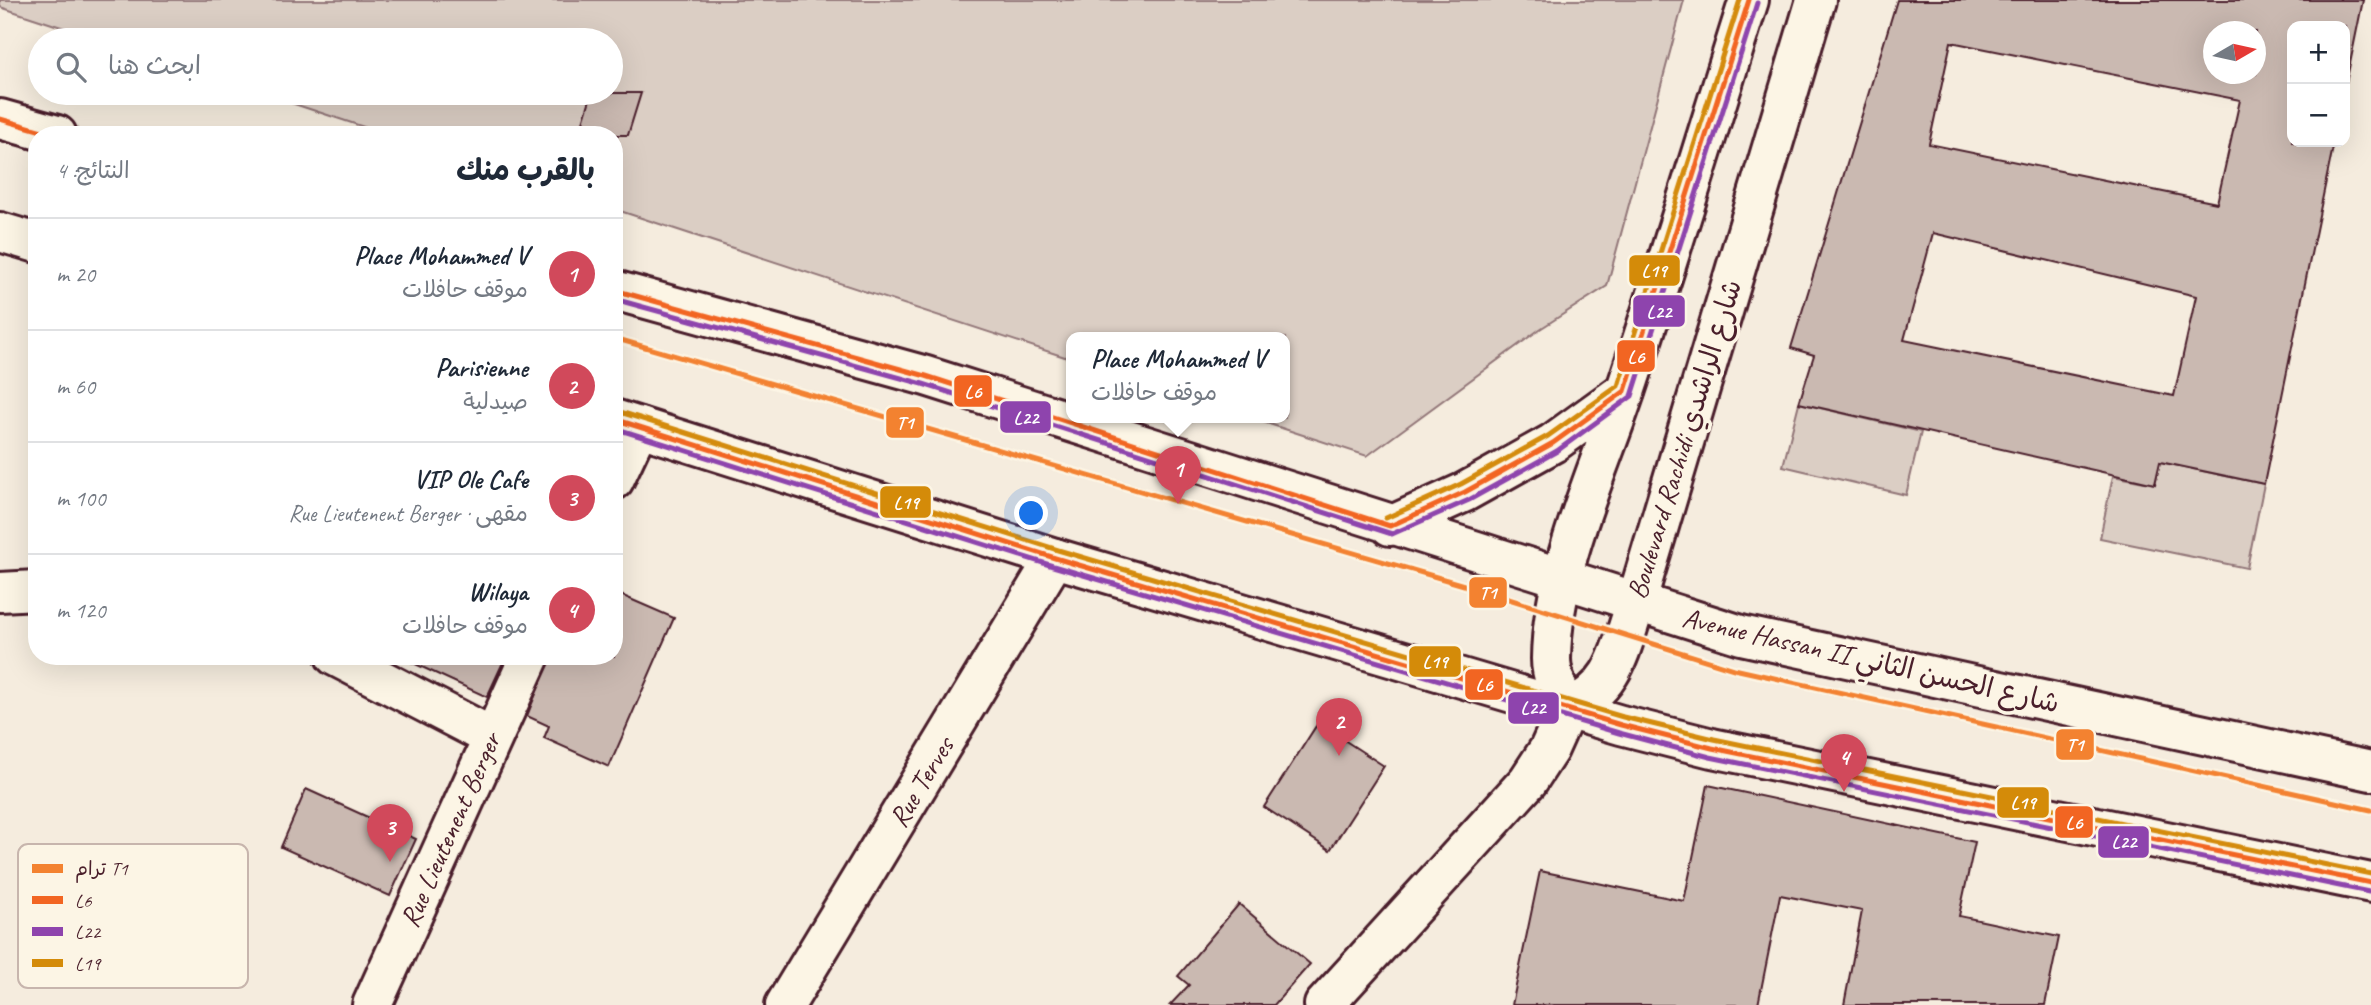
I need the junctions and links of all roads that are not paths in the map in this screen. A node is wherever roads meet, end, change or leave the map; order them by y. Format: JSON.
{"nodes":[{"id":1,"x":1749,"y":0,"type":"edge"},
{"id":2,"x":1816,"y":0,"type":"edge"},
{"id":3,"x":0,"y":119,"type":"edge"},
{"id":4,"x":28,"y":127,"type":"edge"},
{"id":5,"x":0,"y":232,"type":"edge"},
{"id":6,"x":28,"y":240,"type":"edge"},
{"id":7,"x":623,"y":292,"type":"edge"},
{"id":8,"x":1625,"y":391,"type":"junction"},
{"id":9,"x":1066,"y":421,"type":"edge"},
{"id":10,"x":626,"y":423,"type":"edge"},
{"id":11,"x":1071,"y":423,"type":"edge"},
{"id":12,"x":1390,"y":526,"type":"junction"},
{"id":13,"x":1055,"y":558,"type":"junction"},
{"id":14,"x":1563,"y":580,"type":"junction"},
{"id":15,"x":28,"y":590,"type":"edge"},
{"id":16,"x":0,"y":592,"type":"edge"},
{"id":17,"x":1636,"y":603,"type":"junction"},
{"id":18,"x":352,"y":665,"type":"edge"},
{"id":19,"x":526,"y":665,"type":"edge"},
{"id":20,"x":1566,"y":709,"type":"junction"},
{"id":21,"x":492,"y":737,"type":"junction"},
{"id":22,"x":2371,"y":771,"type":"edge"},
{"id":23,"x":2371,"y":883,"type":"edge"},
{"id":24,"x":372,"y":1005,"type":"edge"},
{"id":25,"x":785,"y":1005,"type":"edge"},
{"id":26,"x":1324,"y":1005,"type":"edge"}],
"edges":[{"from":1,"to":8,"type":"main road"},
{"from":2,"to":17,"type":"main road","name":"Boulevard Rachidi شارع الراشدي"},
{"from":3,"to":4,"type":"main road"},
{"from":5,"to":6,"type":"main road"},
{"from":7,"to":9,"type":"main road","name":"Avenue Hassan II شارع الحسن الثاني"},
{"from":8,"to":12,"type":"main road"},
{"from":8,"to":14,"type":"main road"},
{"from":10,"to":13,"type":"main road"},
{"from":11,"to":12,"type":"main road","name":"Avenue Hassan II شارع الحسن الثاني"},
{"from":12,"to":14,"type":"main road","name":"Avenue Hassan II شارع الحسن الثاني"},
{"from":13,"to":20,"type":"main road"},
{"from":13,"to":25,"type":"main road","name":"Rue Terves"},
{"from":14,"to":17,"type":"main road","name":"Avenue Hassan II شارع الحسن الثاني"},
{"from":14,"to":20,"type":"main road"},
{"from":15,"to":16,"type":"main road"},
{"from":17,"to":20,"type":"main road","name":"Boulevard Rachidi شارع الراشدي"},
{"from":17,"to":22,"type":"main road","name":"Avenue Hassan II شارع الحسن الثاني"},
{"from":18,"to":21,"type":"main road"},
{"from":19,"to":21,"type":"main road","name":"Rue Lieutenent Berger"},
{"from":20,"to":23,"type":"main road"},
{"from":20,"to":26,"type":"main road"},
{"from":21,"to":24,"type":"main road","name":"Rue Lieutenent Berger"}]}
